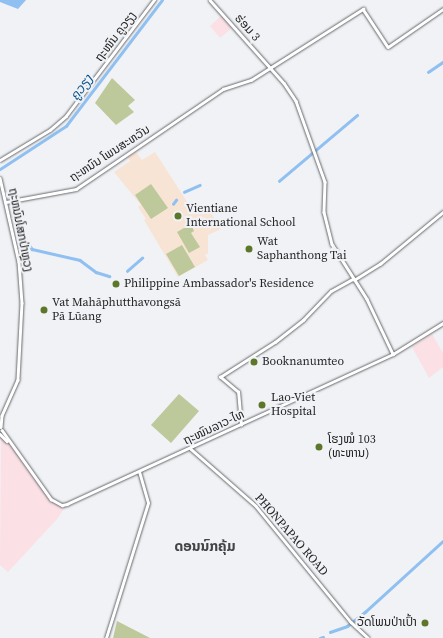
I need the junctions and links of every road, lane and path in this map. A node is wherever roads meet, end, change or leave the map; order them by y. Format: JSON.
{"nodes":[{"id":1,"x":154,"y":0,"type":"edge"},
{"id":2,"x":210,"y":0,"type":"edge"},
{"id":3,"x":443,"y":8,"type":"edge"},
{"id":4,"x":271,"y":68,"type":"junction"},
{"id":5,"x":0,"y":160,"type":"edge"},
{"id":6,"x":0,"y":178,"type":"edge"},
{"id":7,"x":6,"y":202,"type":"junction"},
{"id":8,"x":443,"y":212,"type":"edge"},
{"id":9,"x":354,"y":279,"type":"junction"},
{"id":10,"x":443,"y":323,"type":"edge"},
{"id":11,"x":393,"y":354,"type":"junction"},
{"id":12,"x":2,"y":416,"type":"junction"},
{"id":13,"x":0,"y":420,"type":"edge"},
{"id":14,"x":241,"y":425,"type":"junction"},
{"id":15,"x":1,"y":430,"type":"edge"},
{"id":16,"x":191,"y":449,"type":"junction"},
{"id":17,"x":139,"y":472,"type":"junction"},
{"id":18,"x":106,"y":638,"type":"edge"},
{"id":19,"x":368,"y":638,"type":"edge"}],
"edges":[{"from":1,"to":5,"type":"street","name":"ຖະໜົນ ຄູວຽງ"},
{"from":2,"to":4,"type":"street","name":"ຮ່ອມ 3"},
{"from":3,"to":4,"type":"street","name":"ຖະຫນົນ ໂພນສະຫວັນ"},
{"from":4,"to":7,"type":"street","name":"ຖະຫນົນ ໂພນສະຫວັນ"},
{"from":4,"to":9,"type":"street","name":"ຮ່ອມ 3"},
{"from":6,"to":7,"type":"street","name":"ຖະຫນົນໂສກປ່າຫຼວງ"},
{"from":7,"to":12,"type":"street","name":"ຖະຫນົນໂສກປ່າຫຼວງ"},
{"from":8,"to":9,"type":"street"},
{"from":9,"to":11,"type":"street","name":"ຮ່ອມ 3"},
{"from":9,"to":14,"type":"street"},
{"from":10,"to":11,"type":"street","name":"ຖະໜົນລາວ-ໄທ"},
{"from":11,"to":14,"type":"street","name":"ຖະໜົນລາວ-ໄທ"},
{"from":12,"to":13,"type":"street"},
{"from":12,"to":15,"type":"street","name":"ຖະຫນົນໂສກປ່າຫຼວງ"},
{"from":14,"to":16,"type":"street","name":"ຖະໜົນລາວ-ໄທ"},
{"from":15,"to":17,"type":"street","name":"ຖະໜົນລາວ-ໄທ"},
{"from":16,"to":17,"type":"street","name":"ຖະໜົນລາວ-ໄທ"},
{"from":16,"to":19,"type":"street","name":"PHONPAPAO ROAD"},
{"from":17,"to":18,"type":"street"}]}
